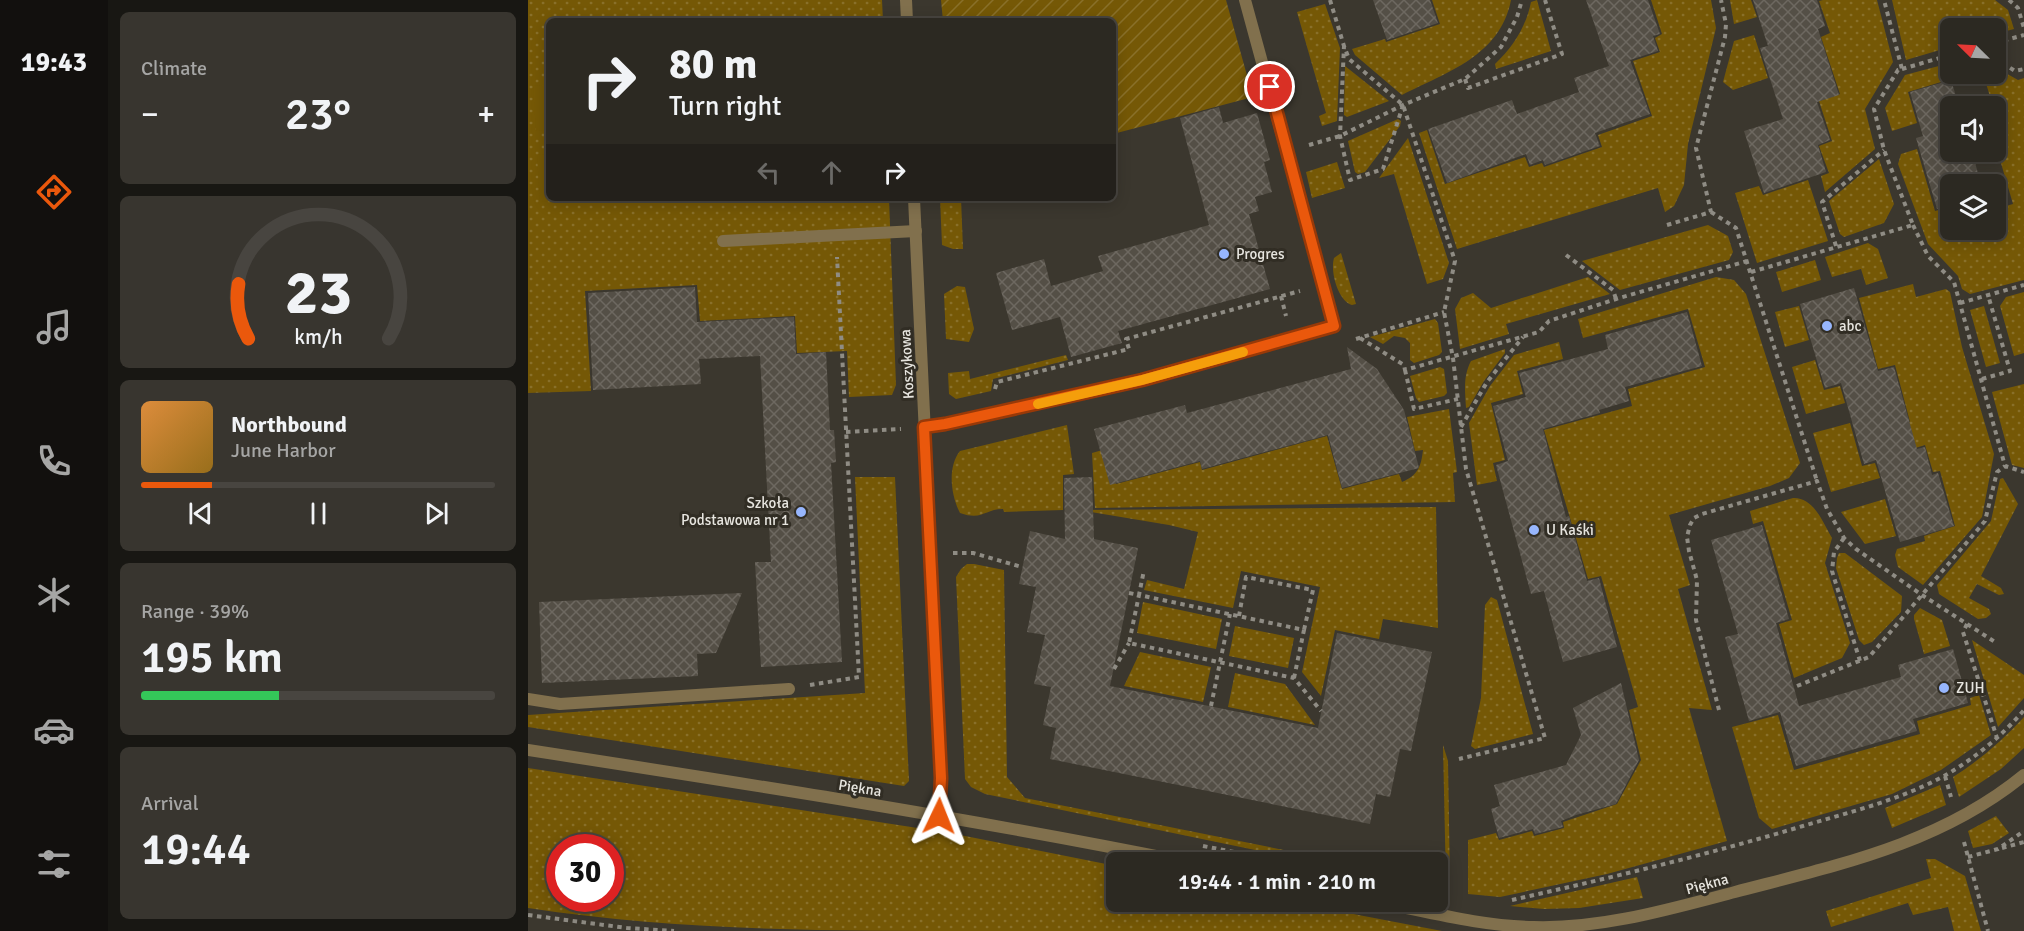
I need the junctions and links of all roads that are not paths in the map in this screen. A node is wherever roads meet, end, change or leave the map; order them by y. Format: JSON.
{"nodes":[{"id":1,"x":906,"y":0,"type":"edge"},
{"id":2,"x":1245,"y":0,"type":"edge"},
{"id":3,"x":907,"y":18,"type":"edge"},
{"id":4,"x":914,"y":201,"type":"edge"},
{"id":5,"x":916,"y":231,"type":"junction"},
{"id":6,"x":723,"y":241,"type":"dead end"},
{"id":7,"x":924,"y":427,"type":"junction"},
{"id":8,"x":789,"y":689,"type":"road end"},
{"id":9,"x":528,"y":699,"type":"edge"},
{"id":10,"x":528,"y":750,"type":"edge"},
{"id":11,"x":2024,"y":775,"type":"edge"},
{"id":12,"x":939,"y":816,"type":"junction"},
{"id":13,"x":1136,"y":852,"type":"edge"},
{"id":14,"x":1428,"y":912,"type":"edge"}],
"edges":[{"from":1,"to":3,"type":"street"},
{"from":2,"to":7,"type":"street"},
{"from":4,"to":5,"type":"street","name":"Koszykowa"},
{"from":5,"to":6,"type":"street"},
{"from":5,"to":7,"type":"street","name":"Koszykowa"},
{"from":7,"to":12,"type":"street","name":"Koszykowa"},
{"from":8,"to":9,"type":"street"},
{"from":10,"to":12,"type":"street","name":"Piękna"},
{"from":11,"to":14,"type":"street","name":"Piękna"},
{"from":12,"to":13,"type":"street","name":"Piękna"}]}
